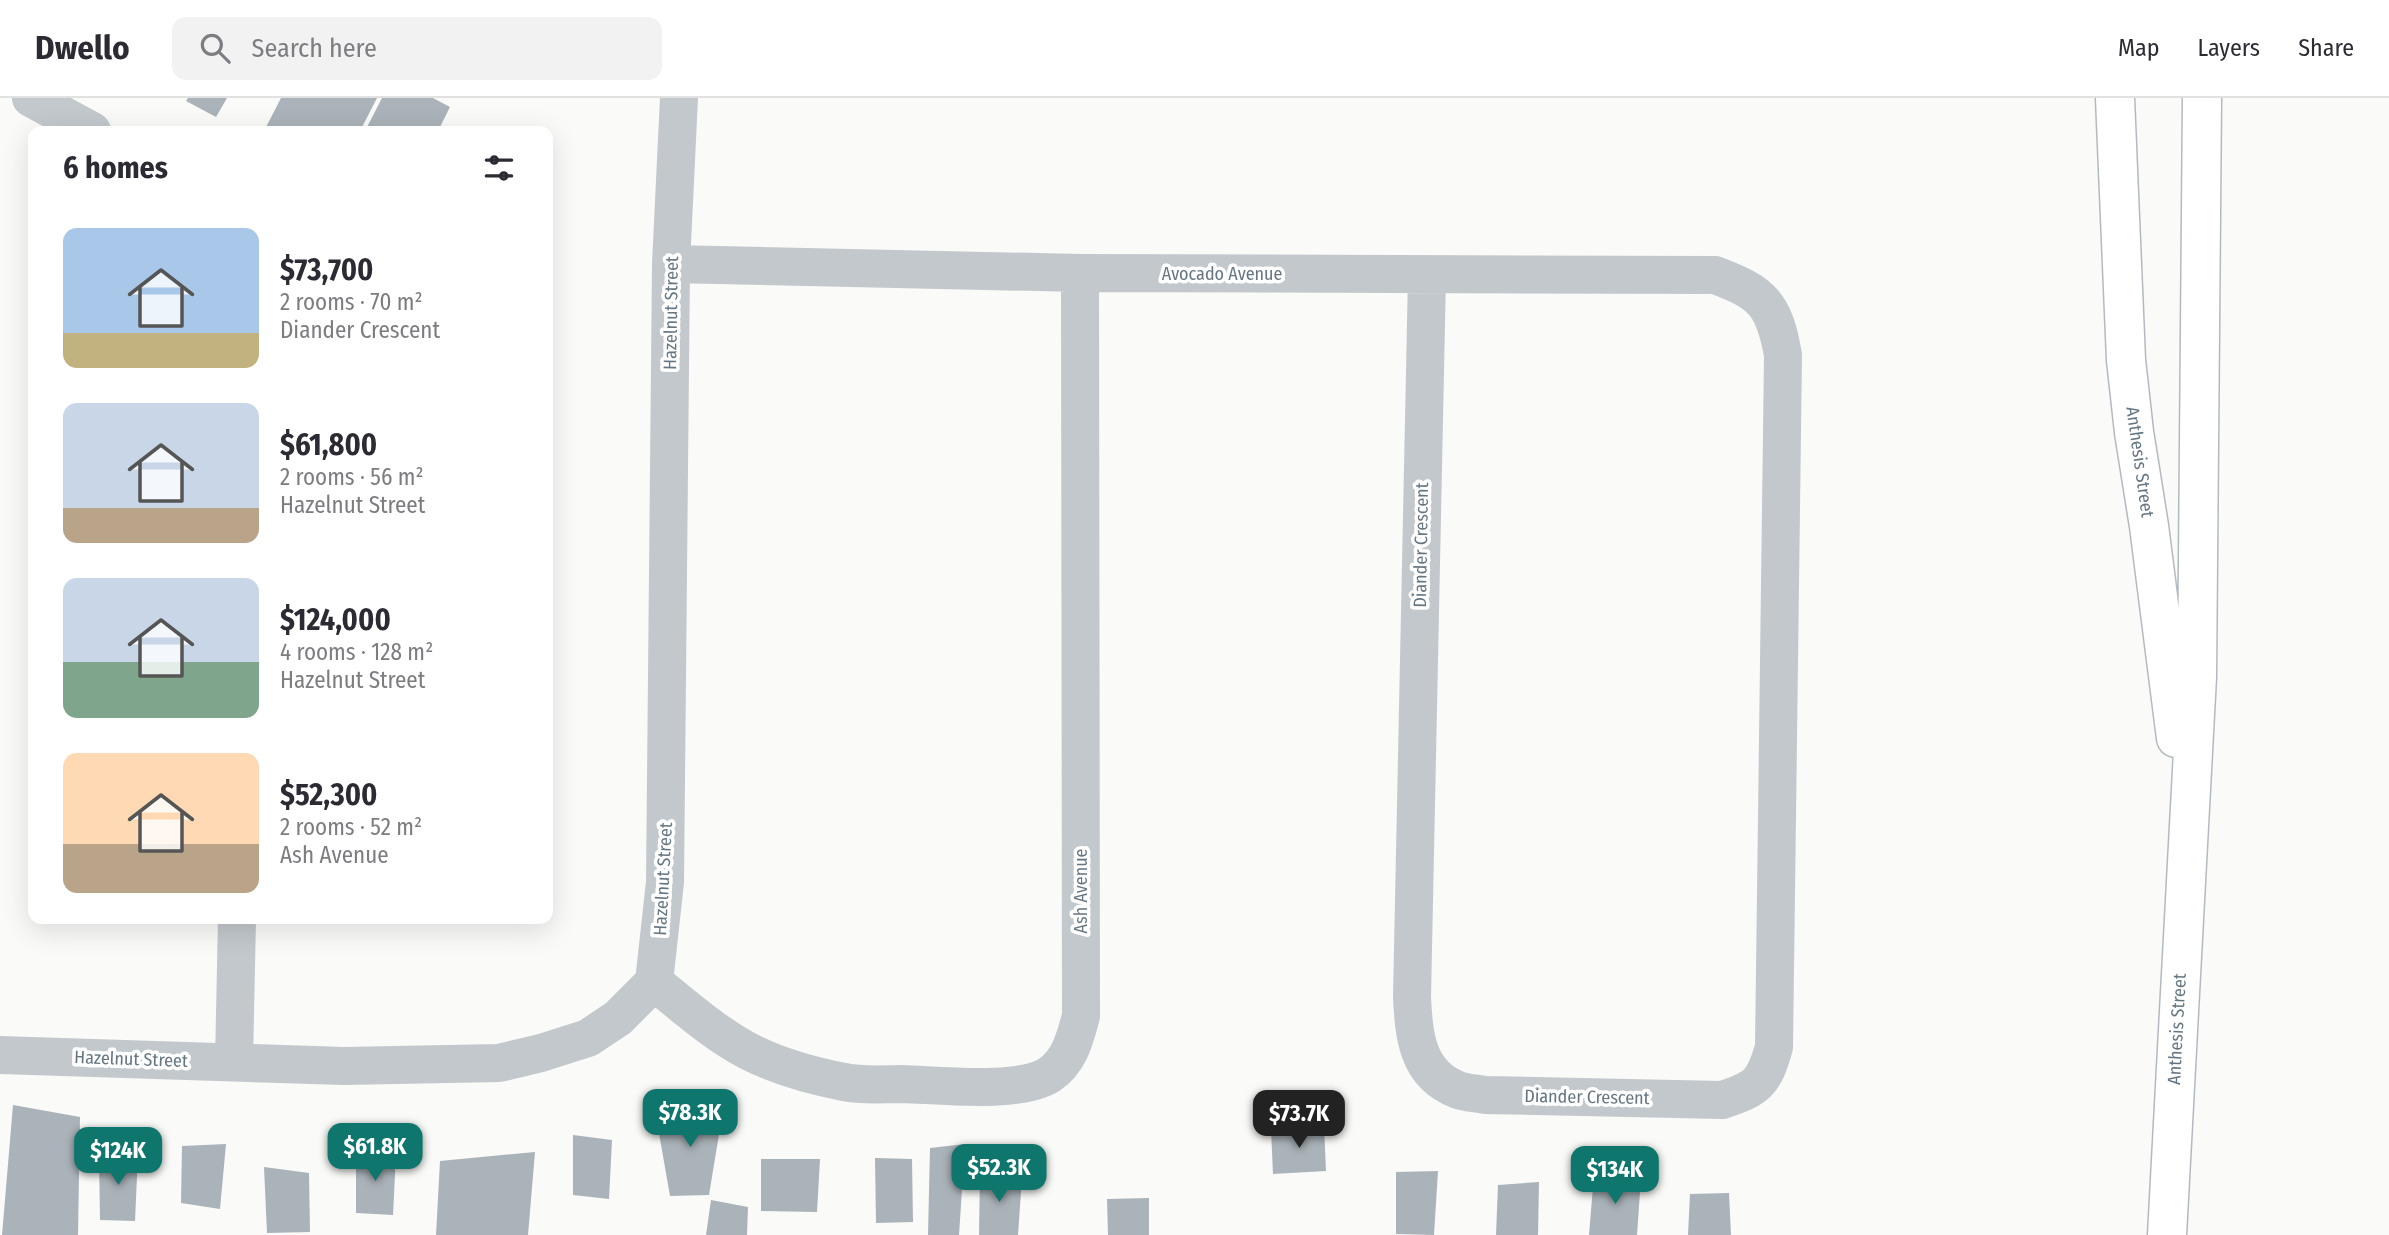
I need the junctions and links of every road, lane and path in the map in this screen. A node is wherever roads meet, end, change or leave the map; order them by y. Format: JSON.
{"nodes":[{"id":1,"x":31,"y":98,"type":"edge"},
{"id":2,"x":678,"y":98,"type":"edge"},
{"id":3,"x":2115,"y":98,"type":"edge"},
{"id":4,"x":2202,"y":98,"type":"edge"},
{"id":5,"x":83,"y":126,"type":"edge"},
{"id":6,"x":671,"y":264,"type":"junction"},
{"id":7,"x":1080,"y":273,"type":"junction"},
{"id":8,"x":1427,"y":275,"type":"junction"},
{"id":9,"x":1766,"y":302,"type":"joint"},
{"id":10,"x":2188,"y":824,"type":"junction"},
{"id":11,"x":237,"y":924,"type":"edge"},
{"id":12,"x":654,"y":982,"type":"junction"},
{"id":13,"x":0,"y":1055,"type":"edge"},
{"id":14,"x":234,"y":1062,"type":"junction"},
{"id":15,"x":2167,"y":1235,"type":"edge"}],
"edges":[{"from":1,"to":5,"type":"street"},
{"from":2,"to":6,"type":"street","name":"Hazelnut Street"},
{"from":3,"to":10,"type":"street","name":"Anthesis Street"},
{"from":4,"to":10,"type":"street","name":"Anthesis Street"},
{"from":6,"to":7,"type":"street","name":"Avocado Avenue"},
{"from":6,"to":12,"type":"street","name":"Hazelnut Street"},
{"from":7,"to":8,"type":"street","name":"Avocado Avenue"},
{"from":7,"to":12,"type":"street","name":"Ash Avenue"},
{"from":8,"to":9,"type":"street","name":"Avocado Avenue"},
{"from":8,"to":9,"type":"street","name":"Diander Crescent"},
{"from":10,"to":15,"type":"street","name":"Anthesis Street"},
{"from":11,"to":14,"type":"street"},
{"from":12,"to":14,"type":"street","name":"Hazelnut Street"},
{"from":13,"to":14,"type":"street","name":"Hazelnut Street"}]}
